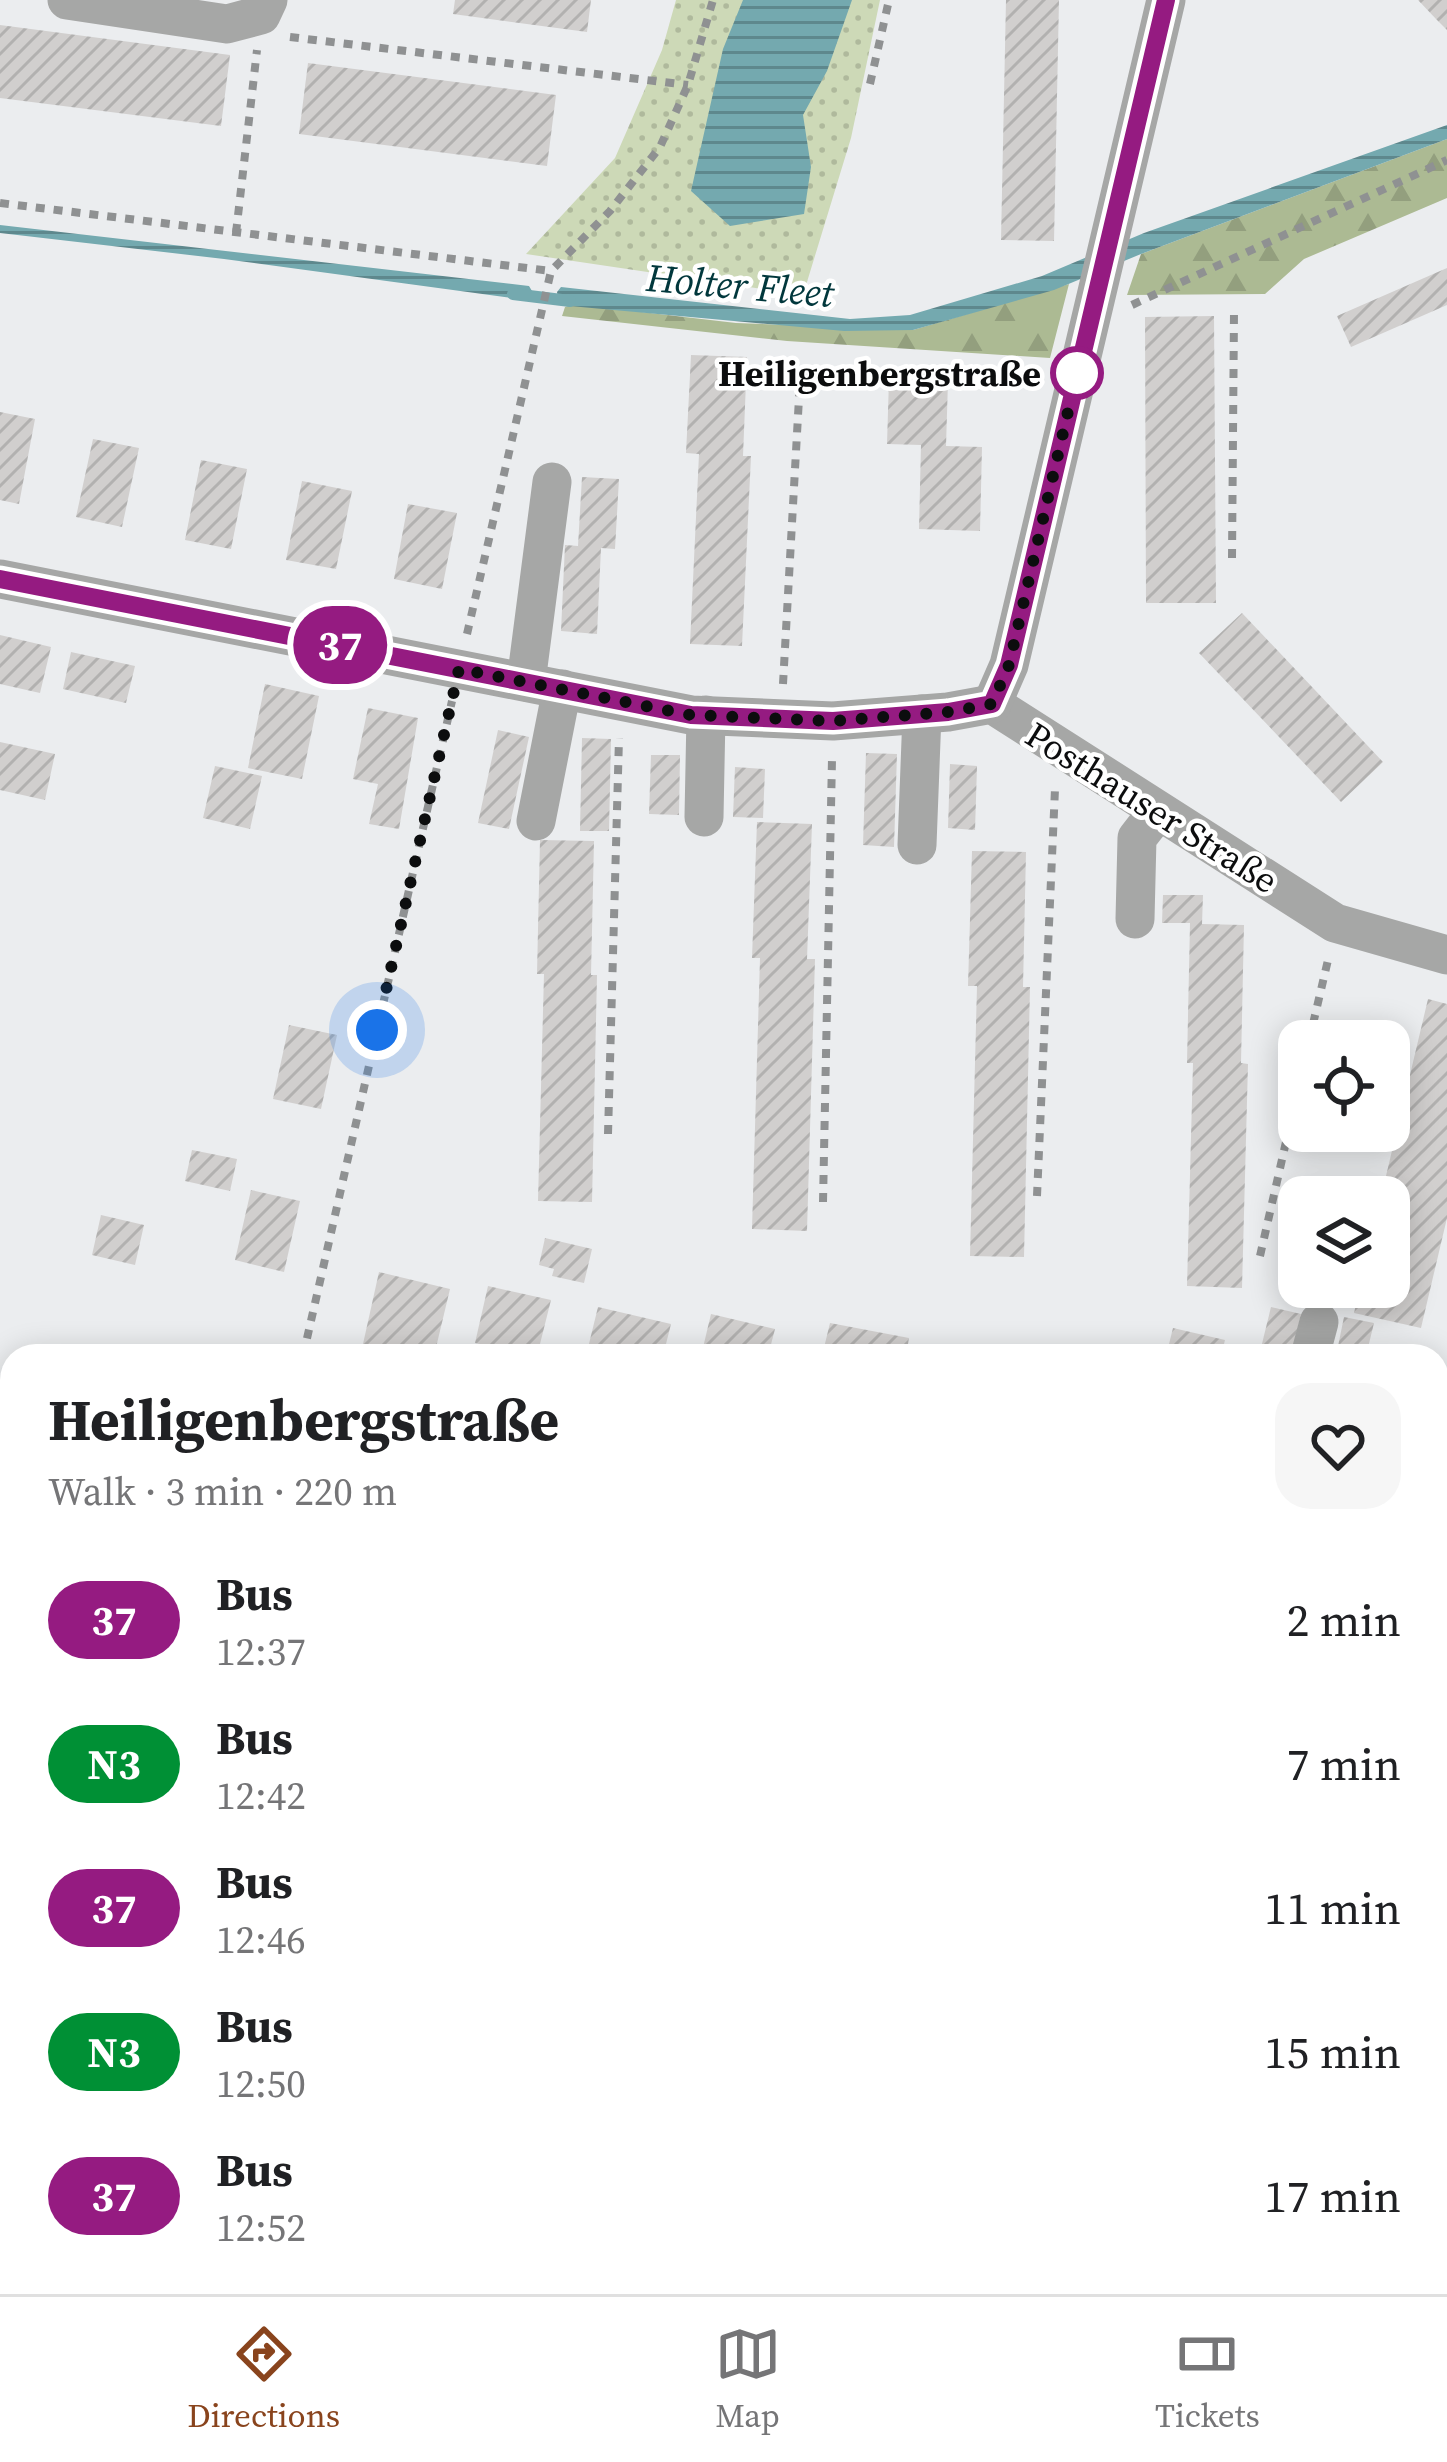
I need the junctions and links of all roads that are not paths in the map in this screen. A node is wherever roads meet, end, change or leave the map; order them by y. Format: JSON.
{"nodes":[{"id":1,"x":67,"y":0,"type":"edge"},
{"id":2,"x":1166,"y":0,"type":"edge"},
{"id":3,"x":263,"y":16,"type":"edge"},
{"id":4,"x":552,"y":482,"type":"dead end"},
{"id":5,"x":0,"y":579,"type":"edge"},
{"id":6,"x":544,"y":686,"type":"junction"},
{"id":7,"x":992,"y":704,"type":"junction"},
{"id":8,"x":922,"y":714,"type":"junction"},
{"id":9,"x":706,"y":716,"type":"junction"},
{"id":10,"x":1158,"y":811,"type":"junction"},
{"id":11,"x":704,"y":818,"type":"dead end"},
{"id":12,"x":536,"y":821,"type":"dead end"},
{"id":13,"x":917,"y":845,"type":"dead end"},
{"id":14,"x":1135,"y":919,"type":"dead end"},
{"id":15,"x":1447,"y":955,"type":"edge"}],
"edges":[{"from":1,"to":3,"type":"street"},
{"from":2,"to":7,"type":"street"},
{"from":4,"to":6,"type":"street"},
{"from":5,"to":6,"type":"street","name":"Posthauser Straße"},
{"from":6,"to":9,"type":"street","name":"Posthauser Straße"},
{"from":6,"to":12,"type":"street"},
{"from":7,"to":8,"type":"street","name":"Posthauser Straße"},
{"from":7,"to":10,"type":"street","name":"Posthauser Straße"},
{"from":8,"to":9,"type":"street","name":"Posthauser Straße"},
{"from":8,"to":13,"type":"street"},
{"from":9,"to":11,"type":"street"},
{"from":10,"to":14,"type":"street"},
{"from":10,"to":15,"type":"street","name":"Posthauser Straße"}]}
